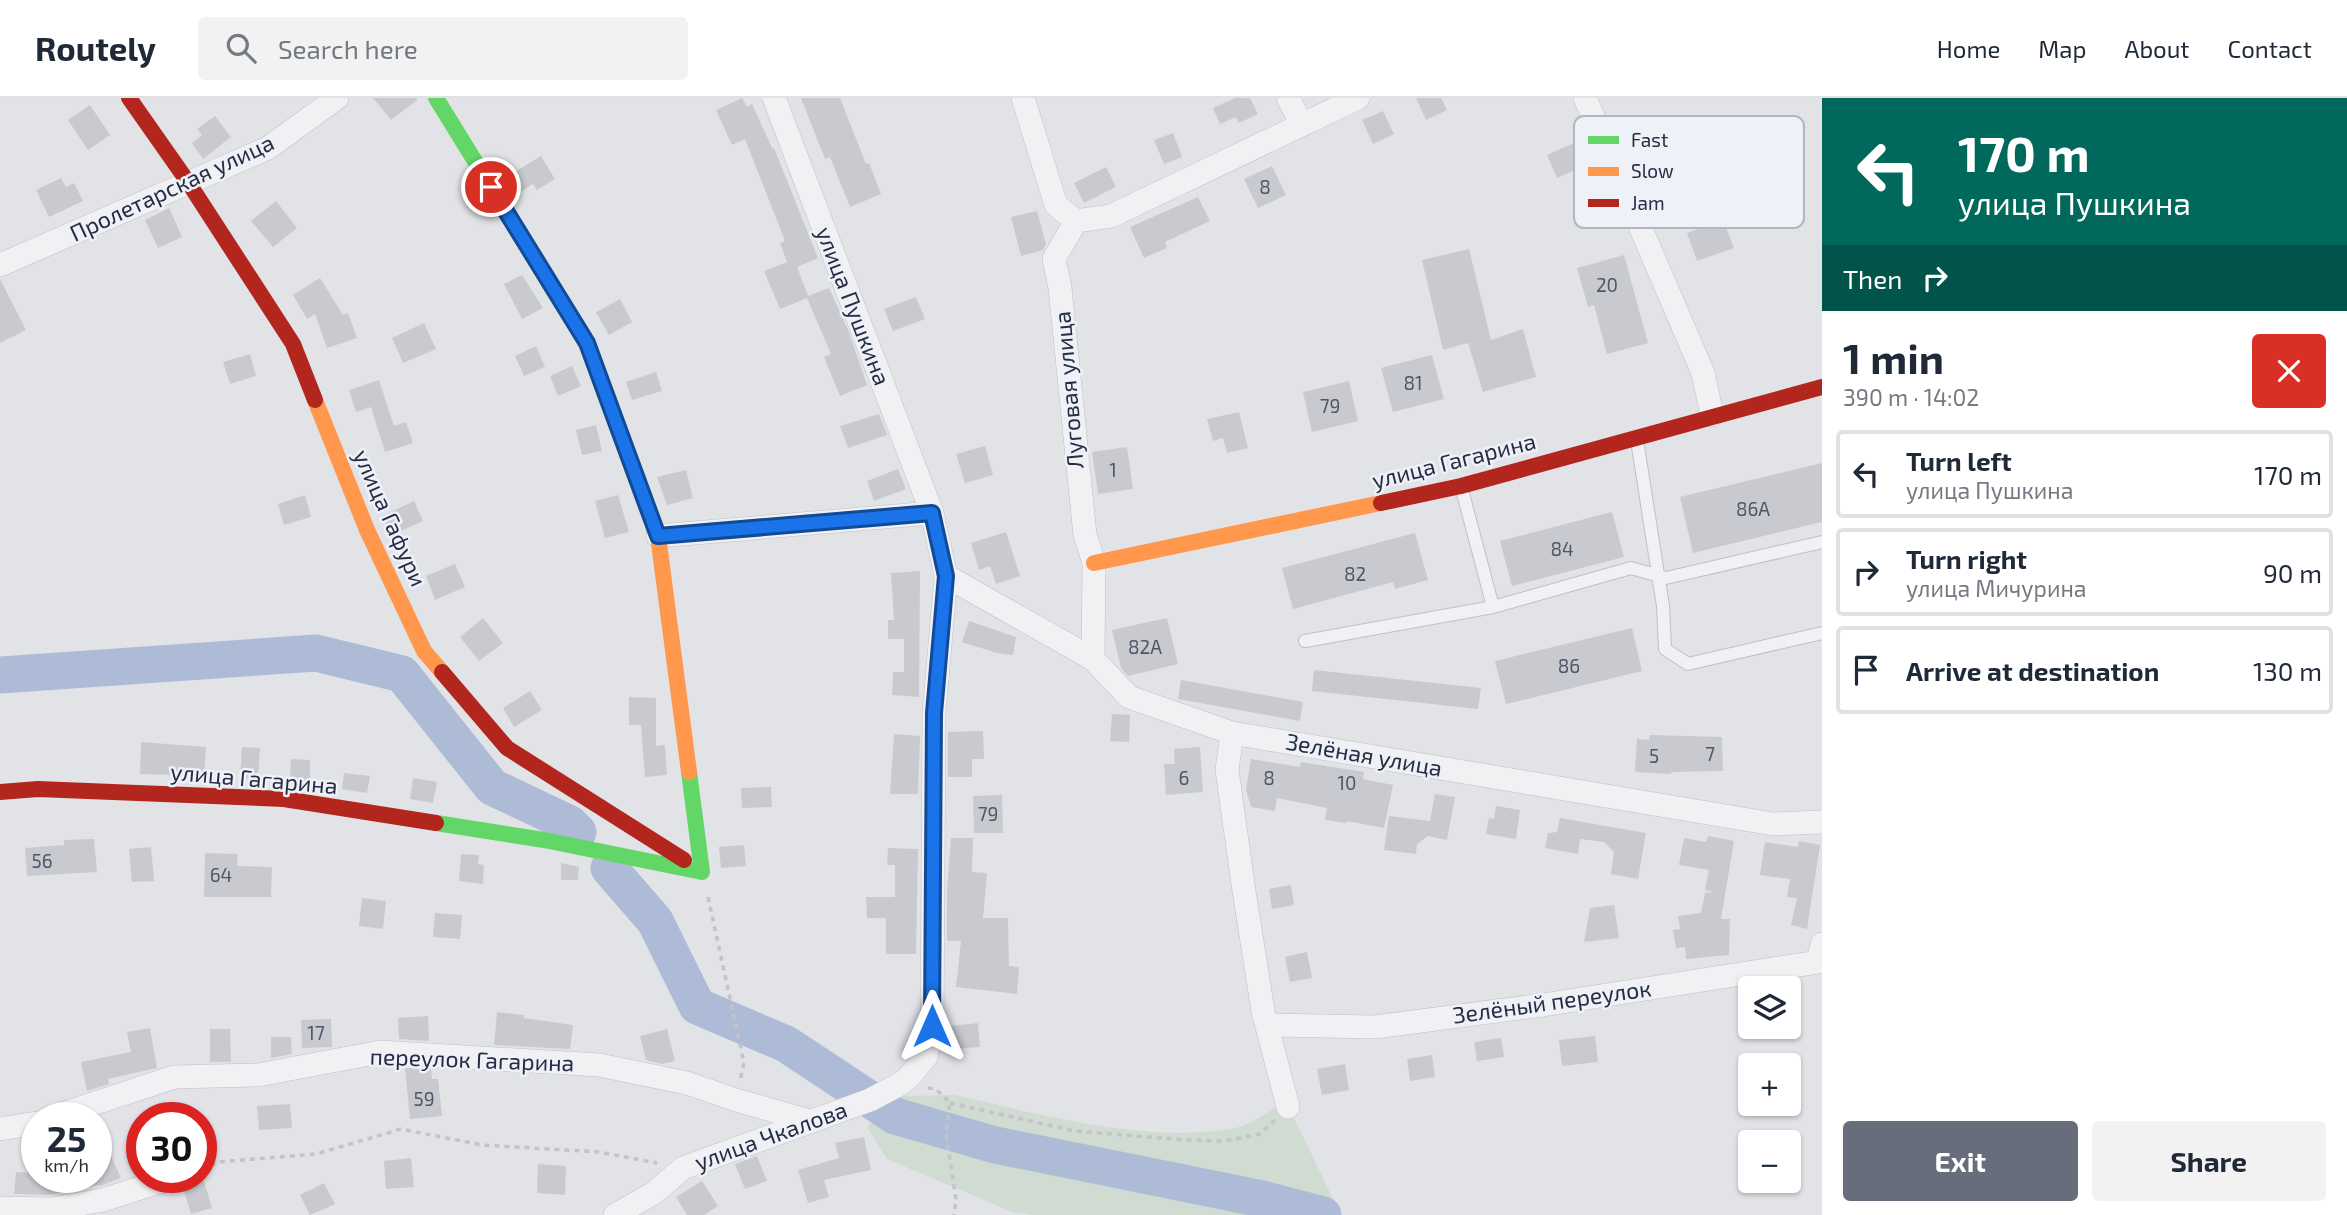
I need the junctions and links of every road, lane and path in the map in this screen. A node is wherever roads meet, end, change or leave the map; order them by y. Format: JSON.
{"nodes":[{"id":1,"x":129,"y":98,"type":"edge"},
{"id":2,"x":337,"y":98,"type":"edge"},
{"id":3,"x":436,"y":98,"type":"edge"},
{"id":4,"x":774,"y":98,"type":"edge"},
{"id":5,"x":1023,"y":98,"type":"edge"},
{"id":6,"x":1288,"y":98,"type":"edge"},
{"id":7,"x":1358,"y":98,"type":"edge"},
{"id":8,"x":1585,"y":98,"type":"edge"},
{"id":9,"x":1593,"y":116,"type":"edge"},
{"id":10,"x":1302,"y":125,"type":"junction"},
{"id":11,"x":188,"y":182,"type":"junction"},
{"id":12,"x":1076,"y":221,"type":"junction"},
{"id":13,"x":1641,"y":228,"type":"edge"},
{"id":14,"x":0,"y":265,"type":"edge"},
{"id":15,"x":1822,"y":387,"type":"edge"},
{"id":16,"x":1712,"y":415,"type":"junction"},
{"id":17,"x":1636,"y":436,"type":"junction"},
{"id":18,"x":1461,"y":486,"type":"junction"},
{"id":19,"x":932,"y":513,"type":"junction"},
{"id":20,"x":658,"y":536,"type":"junction"},
{"id":21,"x":1822,"y":542,"type":"edge"},
{"id":22,"x":1094,"y":563,"type":"junction"},
{"id":23,"x":946,"y":576,"type":"junction"},
{"id":24,"x":1659,"y":576,"type":"junction"},
{"id":25,"x":1493,"y":607,"type":"junction"},
{"id":26,"x":1822,"y":633,"type":"edge"},
{"id":27,"x":1306,"y":641,"type":"dead end"},
{"id":28,"x":1093,"y":659,"type":"junction"},
{"id":29,"x":1232,"y":733,"type":"junction"},
{"id":30,"x":0,"y":792,"type":"edge"},
{"id":31,"x":1822,"y":822,"type":"edge"},
{"id":32,"x":702,"y":872,"type":"junction"},
{"id":33,"x":1822,"y":944,"type":"edge"},
{"id":34,"x":1267,"y":1025,"type":"junction"},
{"id":35,"x":926,"y":1057,"type":"joint"},
{"id":36,"x":744,"y":1063,"type":"dead end"},
{"id":37,"x":900,"y":1084,"type":"junction"},
{"id":38,"x":98,"y":1102,"type":"edge"},
{"id":39,"x":950,"y":1103,"type":"junction"},
{"id":40,"x":1288,"y":1107,"type":"joint"},
{"id":41,"x":810,"y":1121,"type":"junction"},
{"id":42,"x":21,"y":1126,"type":"edge"},
{"id":43,"x":0,"y":1129,"type":"edge"},
{"id":44,"x":217,"y":1162,"type":"edge"},
{"id":45,"x":683,"y":1168,"type":"junction"},
{"id":46,"x":126,"y":1193,"type":"edge"},
{"id":47,"x":0,"y":1208,"type":"edge"},
{"id":48,"x":615,"y":1215,"type":"edge"},
{"id":49,"x":954,"y":1215,"type":"edge"}],
"edges":[{"from":1,"to":11,"type":"street","name":"улица Гафури"},
{"from":2,"to":11,"type":"street","name":"Пролетарская улица"},
{"from":3,"to":20,"type":"street"},
{"from":4,"to":19,"type":"street","name":"улица Пушкина"},
{"from":5,"to":12,"type":"street"},
{"from":6,"to":10,"type":"street"},
{"from":7,"to":10,"type":"street"},
{"from":8,"to":9,"type":"street"},
{"from":10,"to":12,"type":"street"},
{"from":11,"to":14,"type":"street","name":"Пролетарская улица"},
{"from":11,"to":32,"type":"street","name":"улица Гафури"},
{"from":12,"to":22,"type":"street","name":"Луговая улица"},
{"from":13,"to":16,"type":"street"},
{"from":15,"to":16,"type":"street","name":"улица Гагарина"},
{"from":16,"to":17,"type":"street","name":"улица Гагарина"},
{"from":17,"to":18,"type":"street","name":"улица Гагарина"},
{"from":17,"to":24,"type":"lane"},
{"from":18,"to":22,"type":"street","name":"улица Гагарина"},
{"from":18,"to":25,"type":"lane"},
{"from":19,"to":20,"type":"street"},
{"from":19,"to":23,"type":"street","name":"улица Пушкина"},
{"from":20,"to":32,"type":"street"},
{"from":21,"to":24,"type":"lane"},
{"from":22,"to":28,"type":"street","name":"Луговая улица"},
{"from":23,"to":28,"type":"street","name":"Зелёная улица"},
{"from":23,"to":35,"type":"street","name":"улица Пушкина"},
{"from":24,"to":25,"type":"lane"},
{"from":24,"to":26,"type":"lane"},
{"from":25,"to":27,"type":"lane"},
{"from":28,"to":29,"type":"street","name":"Зелёная улица"},
{"from":29,"to":31,"type":"street","name":"Зелёная улица"},
{"from":29,"to":34,"type":"street"},
{"from":30,"to":32,"type":"street","name":"улица Гагарина"},
{"from":32,"to":36,"type":"path"},
{"from":33,"to":34,"type":"street","name":"Зелёный переулок"},
{"from":34,"to":40,"type":"street"},
{"from":35,"to":37,"type":"street","name":"улица Чкалова"},
{"from":37,"to":39,"type":"path"},
{"from":37,"to":41,"type":"street","name":"улица Чкалова"},
{"from":38,"to":41,"type":"street","name":"переулок Гагарина"},
{"from":39,"to":40,"type":"path"},
{"from":39,"to":49,"type":"path"},
{"from":41,"to":45,"type":"street","name":"улица Чкалова"},
{"from":42,"to":43,"type":"street"},
{"from":44,"to":45,"type":"path"},
{"from":45,"to":48,"type":"street","name":"улица Чкалова"},
{"from":46,"to":47,"type":"street"}]}
